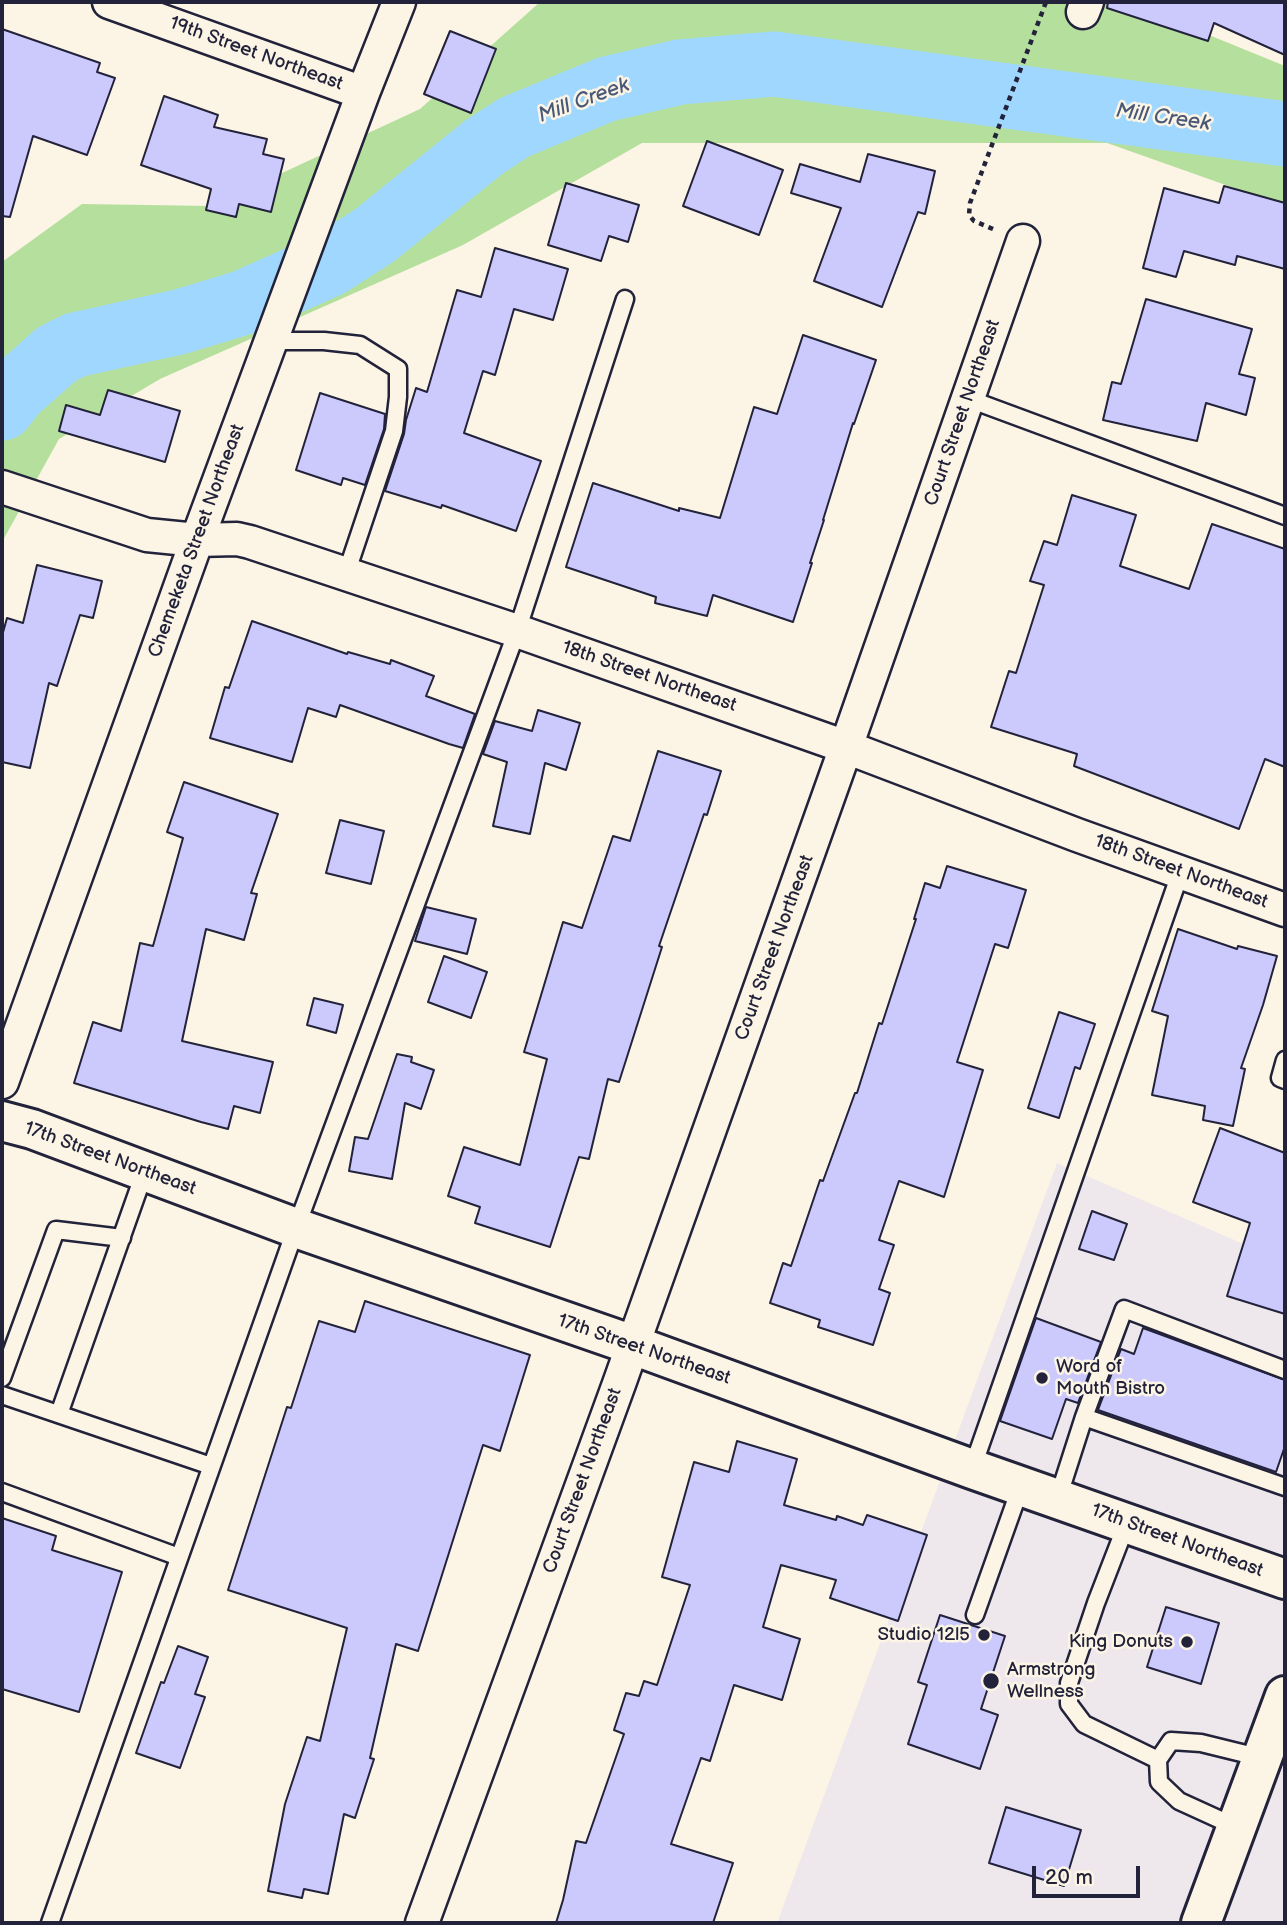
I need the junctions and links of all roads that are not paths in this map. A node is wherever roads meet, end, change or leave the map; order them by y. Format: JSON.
{"nodes":[{"id":1,"x":109,"y":2,"type":"edge"},
{"id":2,"x":399,"y":2,"type":"edge"},
{"id":3,"x":363,"y":93,"type":"junction"},
{"id":4,"x":1023,"y":240,"type":"road end"},
{"id":5,"x":625,"y":299,"type":"dead end"},
{"id":6,"x":273,"y":335,"type":"junction"},
{"id":7,"x":969,"y":399,"type":"junction"},
{"id":8,"x":12,"y":490,"type":"edge"},
{"id":9,"x":1285,"y":516,"type":"edge"},
{"id":10,"x":197,"y":540,"type":"junction"},
{"id":11,"x":346,"y":574,"type":"junction"},
{"id":12,"x":517,"y":631,"type":"junction"},
{"id":13,"x":846,"y":747,"type":"junction"},
{"id":14,"x":1181,"y":871,"type":"junction"},
{"id":15,"x":1285,"y":910,"type":"edge"},
{"id":16,"x":1285,"y":1060,"type":"edge"},
{"id":17,"x":1285,"y":1080,"type":"edge"},
{"id":18,"x":2,"y":1082,"type":"edge"},
{"id":19,"x":2,"y":1121,"type":"edge"},
{"id":20,"x":145,"y":1171,"type":"junction"},
{"id":21,"x":296,"y":1228,"type":"junction"},
{"id":22,"x":122,"y":1238,"type":"junction"},
{"id":23,"x":633,"y":1345,"type":"junction"},
{"id":24,"x":1285,"y":1370,"type":"edge"},
{"id":25,"x":2,"y":1378,"type":"edge"},
{"id":26,"x":2,"y":1395,"type":"edge"},
{"id":27,"x":59,"y":1414,"type":"junction"},
{"id":28,"x":1084,"y":1417,"type":"junction"},
{"id":29,"x":211,"y":1466,"type":"junction"},
{"id":30,"x":972,"y":1469,"type":"junction"},
{"id":31,"x":1021,"y":1486,"type":"junction"},
{"id":32,"x":1285,"y":1487,"type":"edge"},
{"id":33,"x":2,"y":1492,"type":"edge"},
{"id":34,"x":1058,"y":1498,"type":"junction"},
{"id":35,"x":1127,"y":1523,"type":"junction"},
{"id":36,"x":179,"y":1557,"type":"junction"},
{"id":37,"x":1285,"y":1579,"type":"edge"},
{"id":38,"x":975,"y":1615,"type":"dead end"},
{"id":39,"x":1285,"y":1696,"type":"edge"},
{"id":40,"x":1262,"y":1758,"type":"junction"},
{"id":41,"x":1158,"y":1760,"type":"junction"},
{"id":42,"x":1236,"y":1827,"type":"junction"},
{"id":43,"x":50,"y":1923,"type":"edge"},
{"id":44,"x":422,"y":1923,"type":"edge"},
{"id":45,"x":1201,"y":1923,"type":"edge"}],
"edges":[{"from":1,"to":3,"type":"street","name":"19th Street Northeast"},
{"from":2,"to":3,"type":"street","name":"Chemeketa Street Northeast"},
{"from":3,"to":6,"type":"street","name":"Chemeketa Street Northeast"},
{"from":4,"to":7,"type":"street","name":"Court Street Northeast"},
{"from":5,"to":12,"type":"lane"},
{"from":6,"to":10,"type":"street","name":"Chemeketa Street Northeast"},
{"from":6,"to":11,"type":"lane"},
{"from":7,"to":9,"type":"lane"},
{"from":7,"to":13,"type":"street","name":"Court Street Northeast"},
{"from":8,"to":10,"type":"street","name":"18th Street Northeast"},
{"from":10,"to":11,"type":"street","name":"18th Street Northeast"},
{"from":10,"to":18,"type":"street","name":"Chemeketa Street Northeast"},
{"from":11,"to":12,"type":"street","name":"18th Street Northeast"},
{"from":12,"to":13,"type":"street","name":"18th Street Northeast"},
{"from":12,"to":21,"type":"lane"},
{"from":13,"to":14,"type":"street","name":"18th Street Northeast"},
{"from":13,"to":23,"type":"street","name":"Court Street Northeast"},
{"from":14,"to":15,"type":"street","name":"18th Street Northeast"},
{"from":14,"to":30,"type":"lane"},
{"from":16,"to":17,"type":"lane"},
{"from":19,"to":20,"type":"main road","name":"17th Street Northeast"},
{"from":20,"to":21,"type":"main road","name":"17th Street Northeast"},
{"from":20,"to":22,"type":"lane"},
{"from":21,"to":23,"type":"main road","name":"17th Street Northeast"},
{"from":21,"to":29,"type":"lane"},
{"from":22,"to":25,"type":"lane"},
{"from":22,"to":27,"type":"lane"},
{"from":23,"to":30,"type":"main road","name":"17th Street Northeast"},
{"from":23,"to":44,"type":"street","name":"Court Street Northeast"},
{"from":24,"to":28,"type":"lane"},
{"from":26,"to":27,"type":"lane"},
{"from":27,"to":29,"type":"lane"},
{"from":28,"to":32,"type":"lane"},
{"from":28,"to":34,"type":"lane"},
{"from":29,"to":36,"type":"lane"},
{"from":30,"to":31,"type":"main road","name":"17th Street Northeast"},
{"from":31,"to":34,"type":"main road","name":"17th Street Northeast"},
{"from":31,"to":38,"type":"lane"},
{"from":33,"to":36,"type":"lane"},
{"from":34,"to":35,"type":"main road","name":"17th Street Northeast"},
{"from":35,"to":37,"type":"main road","name":"17th Street Northeast"},
{"from":35,"to":41,"type":"lane"},
{"from":36,"to":43,"type":"lane"},
{"from":39,"to":40,"type":"main road"},
{"from":40,"to":41,"type":"lane"},
{"from":40,"to":42,"type":"main road"},
{"from":41,"to":42,"type":"lane"},
{"from":42,"to":45,"type":"main road"}]}
